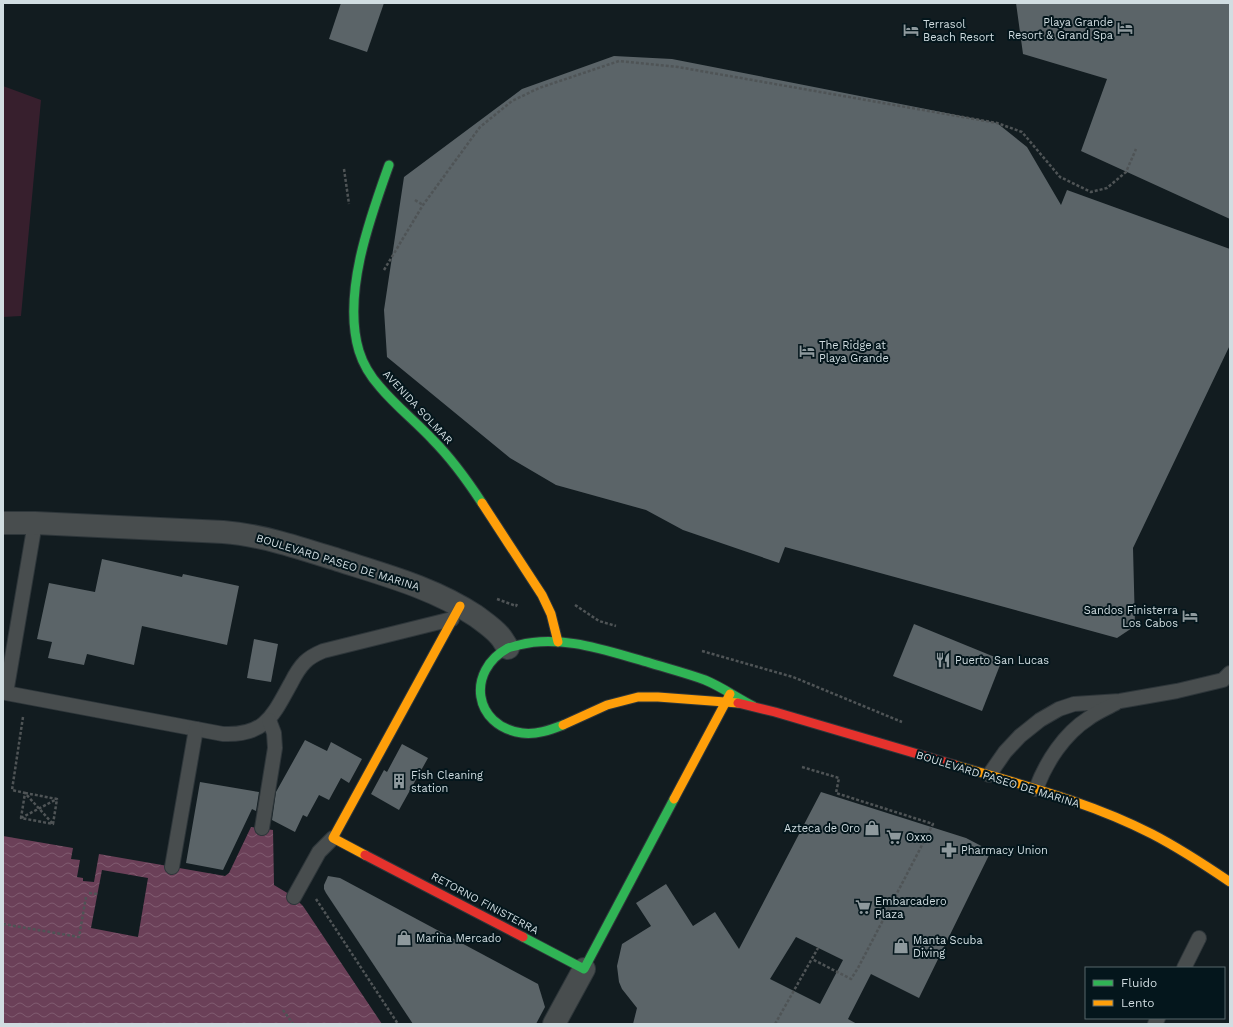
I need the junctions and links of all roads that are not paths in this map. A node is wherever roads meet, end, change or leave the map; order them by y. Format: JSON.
{"nodes":[{"id":1,"x":389,"y":165,"type":"dead end"},
{"id":2,"x":3,"y":522,"type":"edge"},
{"id":3,"x":35,"y":523,"type":"junction"},
{"id":4,"x":456,"y":613,"type":"junction"},
{"id":5,"x":558,"y":642,"type":"junction"},
{"id":6,"x":508,"y":648,"type":"junction"},
{"id":7,"x":1230,"y":673,"type":"edge"},
{"id":8,"x":728,"y":698,"type":"junction"},
{"id":9,"x":1120,"y":701,"type":"junction"},
{"id":10,"x":269,"y":720,"type":"junction"},
{"id":11,"x":196,"y":729,"type":"junction"},
{"id":12,"x":990,"y":775,"type":"junction"},
{"id":13,"x":1036,"y":789,"type":"junction"},
{"id":14,"x":262,"y":828,"type":"dead end"},
{"id":15,"x":333,"y":838,"type":"junction"},
{"id":16,"x":172,"y":867,"type":"dead end"},
{"id":17,"x":1230,"y":882,"type":"edge"},
{"id":18,"x":294,"y":897,"type":"dead end"},
{"id":19,"x":1199,"y":938,"type":"dead end"},
{"id":20,"x":1184,"y":967,"type":"edge"},
{"id":21,"x":584,"y":969,"type":"junction"},
{"id":22,"x":554,"y":1024,"type":"edge"}],
"edges":[{"from":1,"to":5,"type":"street","name":"AVENIDA SOLMAR"},
{"from":2,"to":3,"type":"street","name":"BOULEVARD PASEO DE MARINA"},
{"from":3,"to":4,"type":"street","name":"BOULEVARD PASEO DE MARINA"},
{"from":3,"to":11,"type":"lane"},
{"from":4,"to":6,"type":"street","name":"BOULEVARD PASEO DE MARINA"},
{"from":4,"to":10,"type":"lane"},
{"from":4,"to":15,"type":"street"},
{"from":5,"to":6,"type":"street","name":"BOULEVARD PASEO DE MARINA"},
{"from":5,"to":8,"type":"street","name":"BOULEVARD PASEO DE MARINA"},
{"from":6,"to":8,"type":"street","name":"BOULEVARD PASEO DE MARINA"},
{"from":7,"to":9,"type":"lane"},
{"from":8,"to":12,"type":"street","name":"BOULEVARD PASEO DE MARINA"},
{"from":8,"to":21,"type":"street"},
{"from":9,"to":12,"type":"lane"},
{"from":9,"to":13,"type":"lane"},
{"from":10,"to":11,"type":"lane"},
{"from":10,"to":14,"type":"lane"},
{"from":11,"to":16,"type":"lane"},
{"from":12,"to":13,"type":"street","name":"BOULEVARD PASEO DE MARINA"},
{"from":13,"to":17,"type":"street","name":"BOULEVARD PASEO DE MARINA"},
{"from":15,"to":18,"type":"lane"},
{"from":15,"to":21,"type":"street","name":"RETORNO FINISTERRA"},
{"from":19,"to":20,"type":"lane"},
{"from":21,"to":22,"type":"street"}]}
